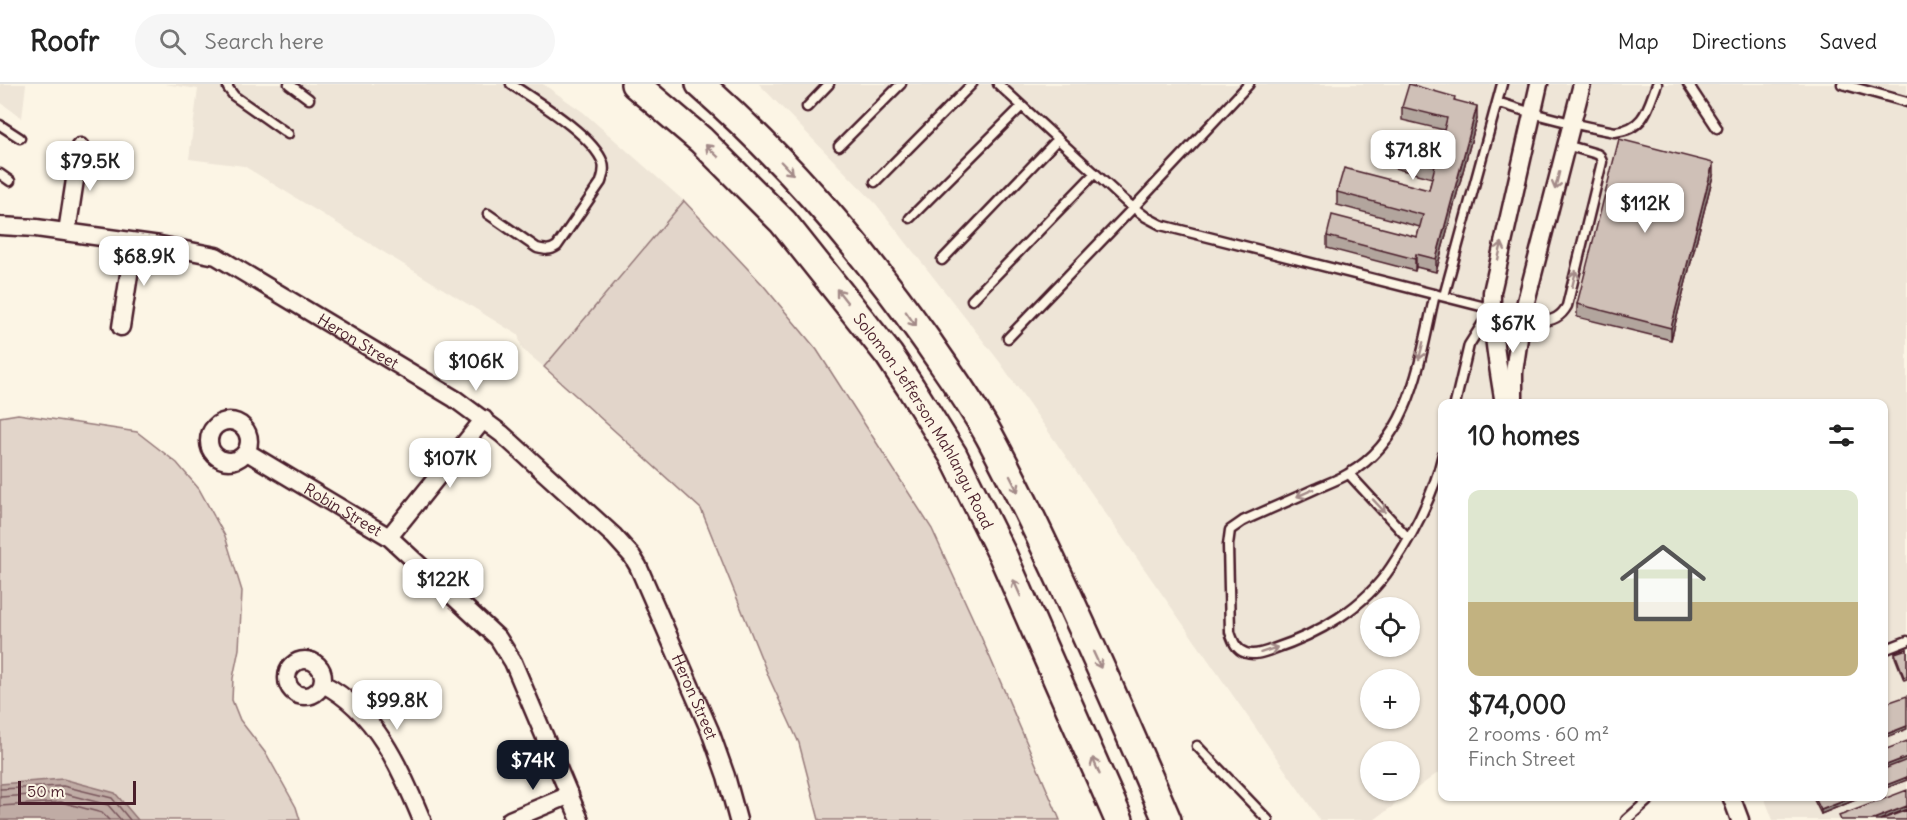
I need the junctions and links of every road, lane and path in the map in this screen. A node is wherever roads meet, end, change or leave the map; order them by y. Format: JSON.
{"nodes":[{"id":1,"x":228,"y":84,"type":"edge"},
{"id":2,"x":289,"y":84,"type":"edge"},
{"id":3,"x":511,"y":84,"type":"edge"},
{"id":4,"x":635,"y":84,"type":"edge"},
{"id":5,"x":700,"y":84,"type":"edge"},
{"id":6,"x":829,"y":84,"type":"edge"},
{"id":7,"x":901,"y":84,"type":"edge"},
{"id":8,"x":972,"y":84,"type":"edge"},
{"id":9,"x":998,"y":84,"type":"edge"},
{"id":10,"x":1249,"y":84,"type":"edge"},
{"id":11,"x":1502,"y":84,"type":"edge"},
{"id":12,"x":1539,"y":84,"type":"edge"},
{"id":13,"x":1582,"y":84,"type":"edge"},
{"id":14,"x":1658,"y":84,"type":"edge"},
{"id":15,"x":1688,"y":84,"type":"edge"},
{"id":16,"x":1842,"y":84,"type":"edge"},
{"id":17,"x":309,"y":99,"type":"dead end"},
{"id":18,"x":1497,"y":102,"type":"junction"},
{"id":19,"x":1907,"y":102,"type":"edge"},
{"id":20,"x":1022,"y":106,"type":"junction"},
{"id":21,"x":807,"y":107,"type":"dead end"},
{"id":22,"x":1532,"y":114,"type":"junction"},
{"id":23,"x":1571,"y":124,"type":"junction"},
{"id":24,"x":0,"y":125,"type":"edge"},
{"id":25,"x":1717,"y":128,"type":"dead end"},
{"id":26,"x":288,"y":134,"type":"dead end"},
{"id":27,"x":20,"y":138,"type":"dead end"},
{"id":28,"x":1058,"y":139,"type":"junction"},
{"id":29,"x":1566,"y":145,"type":"junction"},
{"id":30,"x":839,"y":146,"type":"dead end"},
{"id":31,"x":80,"y":147,"type":"dead end"},
{"id":32,"x":0,"y":174,"type":"edge"},
{"id":33,"x":1095,"y":174,"type":"junction"},
{"id":34,"x":10,"y":180,"type":"dead end"},
{"id":35,"x":875,"y":182,"type":"dead end"},
{"id":36,"x":1133,"y":208,"type":"junction"},
{"id":37,"x":488,"y":214,"type":"dead end"},
{"id":38,"x":910,"y":218,"type":"dead end"},
{"id":39,"x":0,"y":226,"type":"edge"},
{"id":40,"x":67,"y":232,"type":"junction"},
{"id":41,"x":134,"y":242,"type":"junction"},
{"id":42,"x":942,"y":260,"type":"dead end"},
{"id":43,"x":1440,"y":295,"type":"junction"},
{"id":44,"x":972,"y":300,"type":"dead end"},
{"id":45,"x":1492,"y":309,"type":"junction"},
{"id":46,"x":1522,"y":317,"type":"junction"},
{"id":47,"x":121,"y":327,"type":"dead end"},
{"id":48,"x":1008,"y":338,"type":"dead end"},
{"id":49,"x":1456,"y":399,"type":"edge"},
{"id":50,"x":1503,"y":399,"type":"edge"},
{"id":51,"x":1514,"y":399,"type":"edge"},
{"id":52,"x":484,"y":419,"type":"junction"},
{"id":53,"x":247,"y":452,"type":"dead end"},
{"id":54,"x":1438,"y":469,"type":"edge"},
{"id":55,"x":1349,"y":474,"type":"junction"},
{"id":56,"x":389,"y":537,"type":"junction"},
{"id":57,"x":1408,"y":538,"type":"junction"},
{"id":58,"x":1907,"y":641,"type":"edge"},
{"id":59,"x":1888,"y":648,"type":"edge"},
{"id":60,"x":323,"y":684,"type":"dead end"},
{"id":61,"x":1197,"y":746,"type":"dead end"},
{"id":62,"x":570,"y":795,"type":"junction"},
{"id":63,"x":1647,"y":801,"type":"edge"},
{"id":64,"x":1733,"y":801,"type":"edge"},
{"id":65,"x":422,"y":820,"type":"edge"},
{"id":66,"x":510,"y":820,"type":"edge"},
{"id":67,"x":580,"y":820,"type":"edge"},
{"id":68,"x":738,"y":820,"type":"edge"},
{"id":69,"x":1119,"y":820,"type":"edge"},
{"id":70,"x":1167,"y":820,"type":"edge"},
{"id":71,"x":1268,"y":820,"type":"edge"},
{"id":72,"x":1626,"y":820,"type":"edge"},
{"id":73,"x":1740,"y":820,"type":"edge"}],
"edges":[{"from":1,"to":26,"type":"lane"},
{"from":2,"to":17,"type":"lane"},
{"from":3,"to":37,"type":"lane"},
{"from":69,"to":4,"type":"main road","name":"Solomon Jefferson Mahlangu Road","one_way":true},
{"from":5,"to":70,"type":"main road","one_way":true},
{"from":6,"to":21,"type":"lane"},
{"from":7,"to":30,"type":"lane"},
{"from":8,"to":35,"type":"lane"},
{"from":9,"to":20,"type":"lane"},
{"from":10,"to":36,"type":"lane"},
{"from":11,"to":18,"type":"lane"},
{"from":12,"to":22,"type":"street"},
{"from":13,"to":23,"type":"street"},
{"from":14,"to":23,"type":"lane"},
{"from":15,"to":25,"type":"lane"},
{"from":16,"to":19,"type":"lane"},
{"from":18,"to":22,"type":"lane"},
{"from":18,"to":43,"type":"lane"},
{"from":20,"to":28,"type":"lane"},
{"from":20,"to":38,"type":"lane"},
{"from":22,"to":23,"type":"lane"},
{"from":45,"to":22,"type":"street","one_way":true},
{"from":23,"to":29,"type":"street"},
{"from":24,"to":27,"type":"lane"},
{"from":28,"to":33,"type":"lane"},
{"from":28,"to":42,"type":"lane"},
{"from":29,"to":46,"type":"street","one_way":true},
{"from":46,"to":29,"type":"lane","one_way":true},
{"from":31,"to":40,"type":"street"},
{"from":32,"to":34,"type":"lane"},
{"from":33,"to":36,"type":"lane"},
{"from":33,"to":44,"type":"lane"},
{"from":36,"to":43,"type":"lane"},
{"from":36,"to":48,"type":"lane"},
{"from":39,"to":40,"type":"street","name":"Heron Street"},
{"from":40,"to":41,"type":"street","name":"Heron Street"},
{"from":41,"to":47,"type":"street"},
{"from":41,"to":52,"type":"street","name":"Heron Street"},
{"from":43,"to":45,"type":"lane"},
{"from":43,"to":55,"type":"lane","one_way":true},
{"from":45,"to":46,"type":"lane"},
{"from":45,"to":49,"type":"lane"},
{"from":45,"to":50,"type":"street"},
{"from":46,"to":51,"type":"street"},
{"from":52,"to":56,"type":"street"},
{"from":52,"to":68,"type":"street","name":"Heron Street"},
{"from":53,"to":56,"type":"street","name":"Robin Street"},
{"from":54,"to":57,"type":"lane"},
{"from":55,"to":57,"type":"lane","one_way":true},
{"from":55,"to":57,"type":"lane","one_way":true},
{"from":56,"to":62,"type":"street","name":"Robin Street"},
{"from":58,"to":59,"type":"lane"},
{"from":60,"to":65,"type":"street"},
{"from":61,"to":71,"type":"lane"},
{"from":62,"to":66,"type":"street"},
{"from":62,"to":67,"type":"street","name":"Robin Street"},
{"from":63,"to":72,"type":"lane"},
{"from":64,"to":73,"type":"street"}]}
